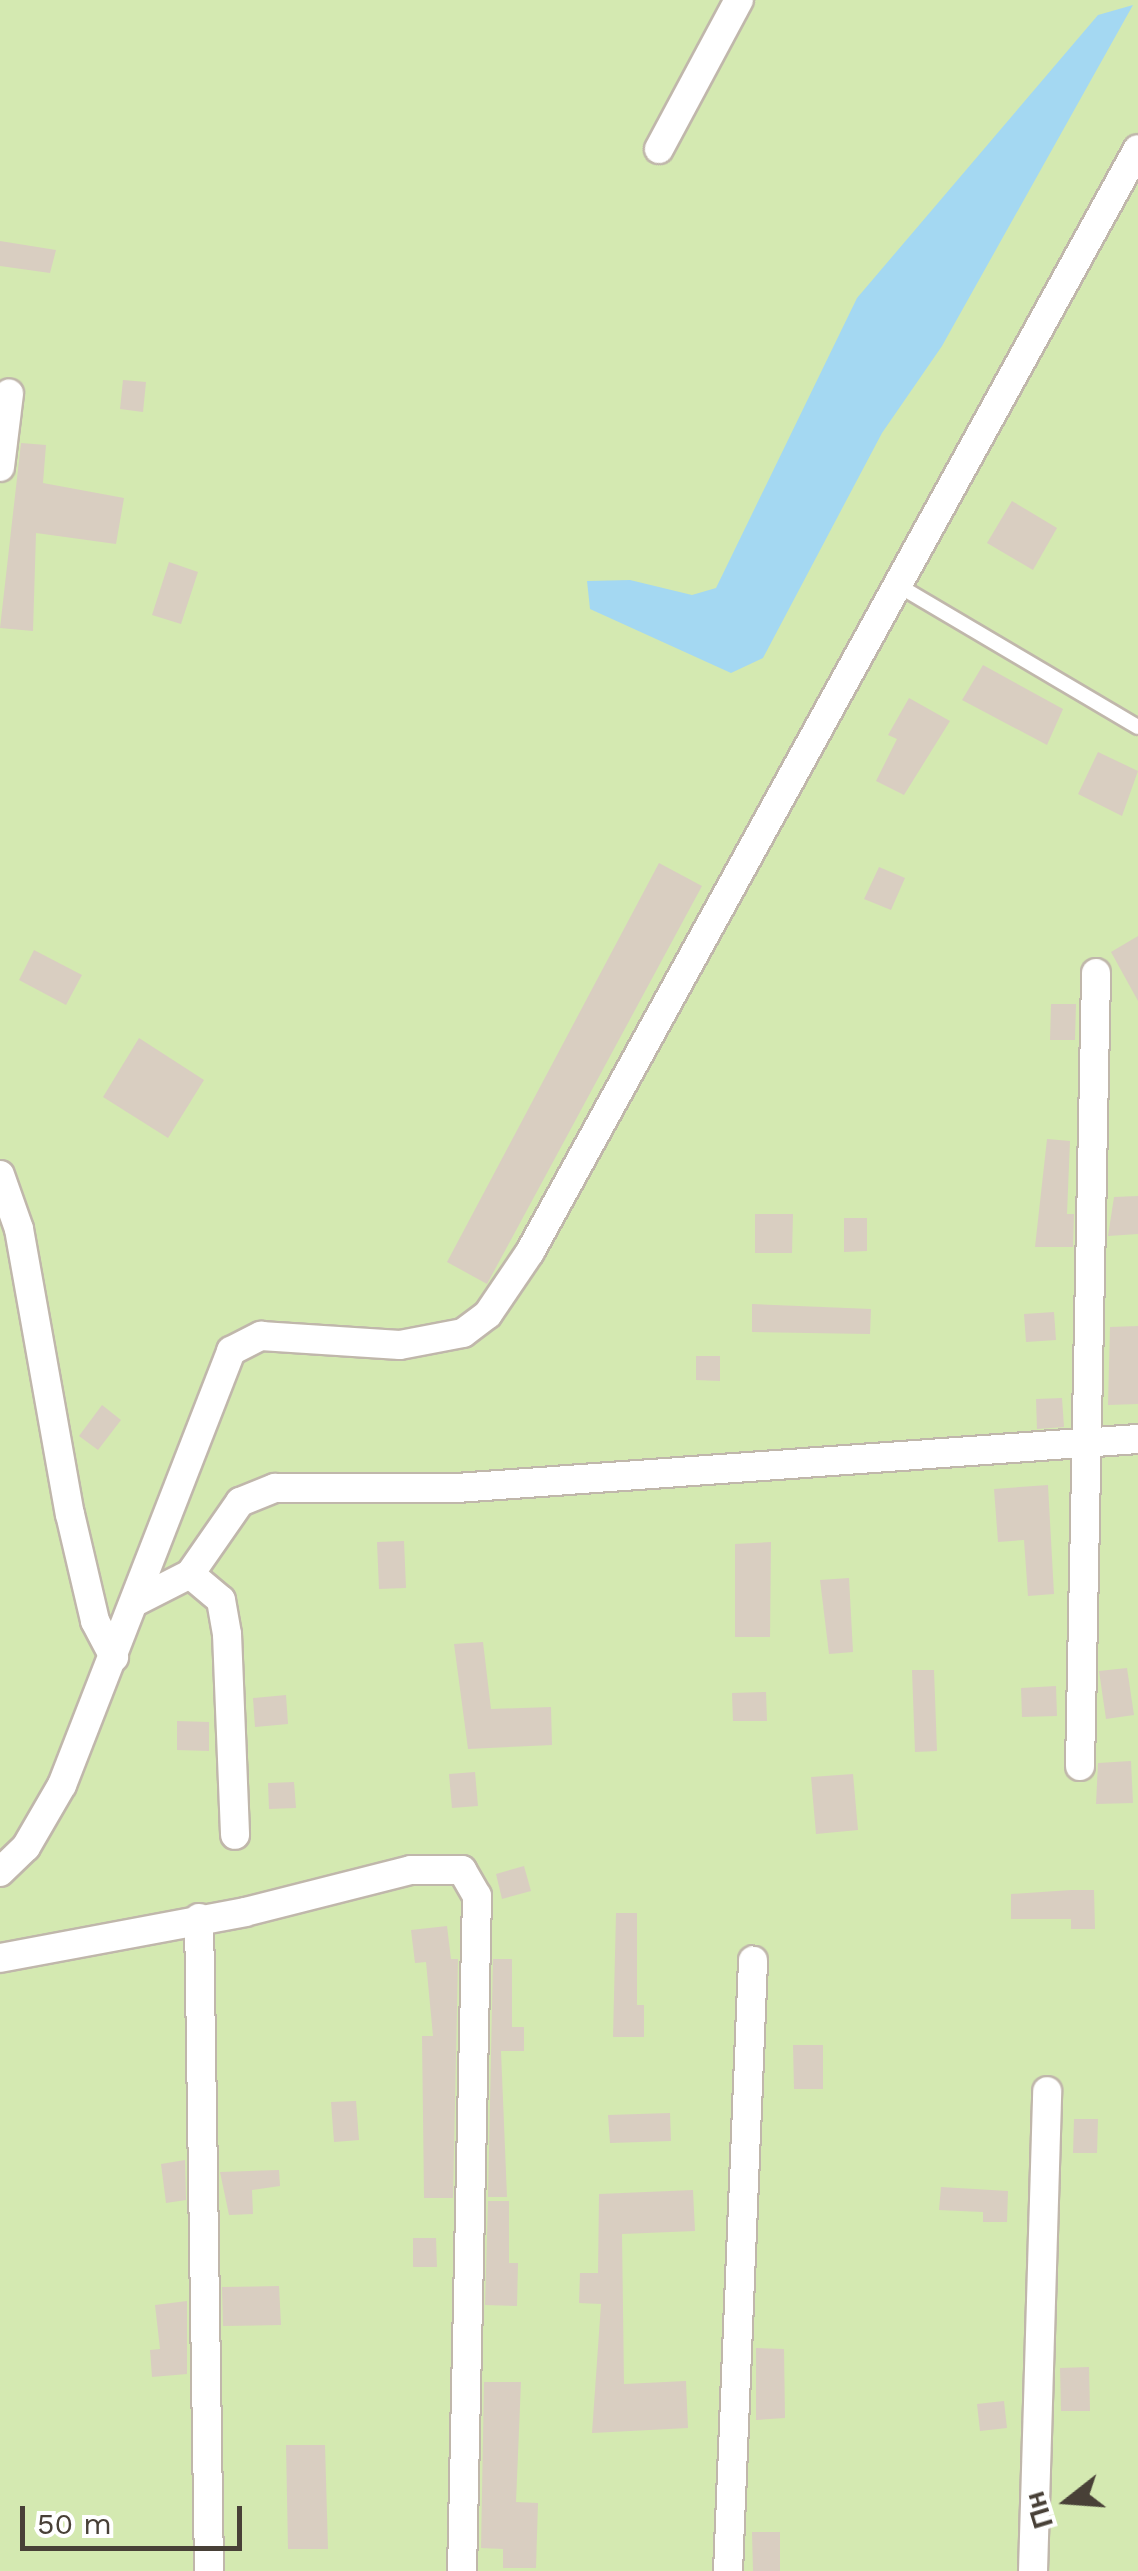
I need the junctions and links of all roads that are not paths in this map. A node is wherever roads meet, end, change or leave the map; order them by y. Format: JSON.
{"nodes":[{"id":1,"x":739,"y":0,"type":"edge"},
{"id":2,"x":659,"y":149,"type":"dead end"},
{"id":3,"x":1138,"y":149,"type":"edge"},
{"id":4,"x":9,"y":394,"type":"dead end"},
{"id":5,"x":0,"y":466,"type":"edge"},
{"id":6,"x":901,"y":586,"type":"junction"},
{"id":7,"x":1138,"y":727,"type":"edge"},
{"id":8,"x":1096,"y":973,"type":"dead end"},
{"id":9,"x":0,"y":1175,"type":"edge"},
{"id":10,"x":1138,"y":1438,"type":"edge"},
{"id":11,"x":1089,"y":1442,"type":"junction"},
{"id":12,"x":190,"y":1574,"type":"junction"},
{"id":13,"x":137,"y":1601,"type":"junction"},
{"id":14,"x":114,"y":1657,"type":"junction"},
{"id":15,"x":1080,"y":1766,"type":"dead end"},
{"id":16,"x":234,"y":1835,"type":"dead end"},
{"id":17,"x":0,"y":1872,"type":"edge"},
{"id":18,"x":199,"y":1918,"type":"junction"},
{"id":19,"x":0,"y":1958,"type":"edge"},
{"id":20,"x":753,"y":1961,"type":"dead end"},
{"id":21,"x":1046,"y":2091,"type":"dead end"},
{"id":22,"x":208,"y":2571,"type":"edge"},
{"id":23,"x":462,"y":2571,"type":"edge"},
{"id":24,"x":728,"y":2571,"type":"edge"},
{"id":25,"x":1033,"y":2571,"type":"edge"}],
"edges":[{"from":1,"to":2,"type":"street"},
{"from":3,"to":6,"type":"street"},
{"from":4,"to":5,"type":"street"},
{"from":6,"to":7,"type":"lane"},
{"from":6,"to":13,"type":"street"},
{"from":8,"to":11,"type":"street"},
{"from":9,"to":14,"type":"street"},
{"from":10,"to":11,"type":"street"},
{"from":11,"to":12,"type":"street"},
{"from":11,"to":15,"type":"street"},
{"from":12,"to":13,"type":"street"},
{"from":12,"to":16,"type":"street"},
{"from":13,"to":14,"type":"street"},
{"from":14,"to":17,"type":"street"},
{"from":18,"to":19,"type":"street"},
{"from":18,"to":22,"type":"street"},
{"from":18,"to":23,"type":"street"},
{"from":20,"to":24,"type":"street"},
{"from":21,"to":25,"type":"street"}]}
